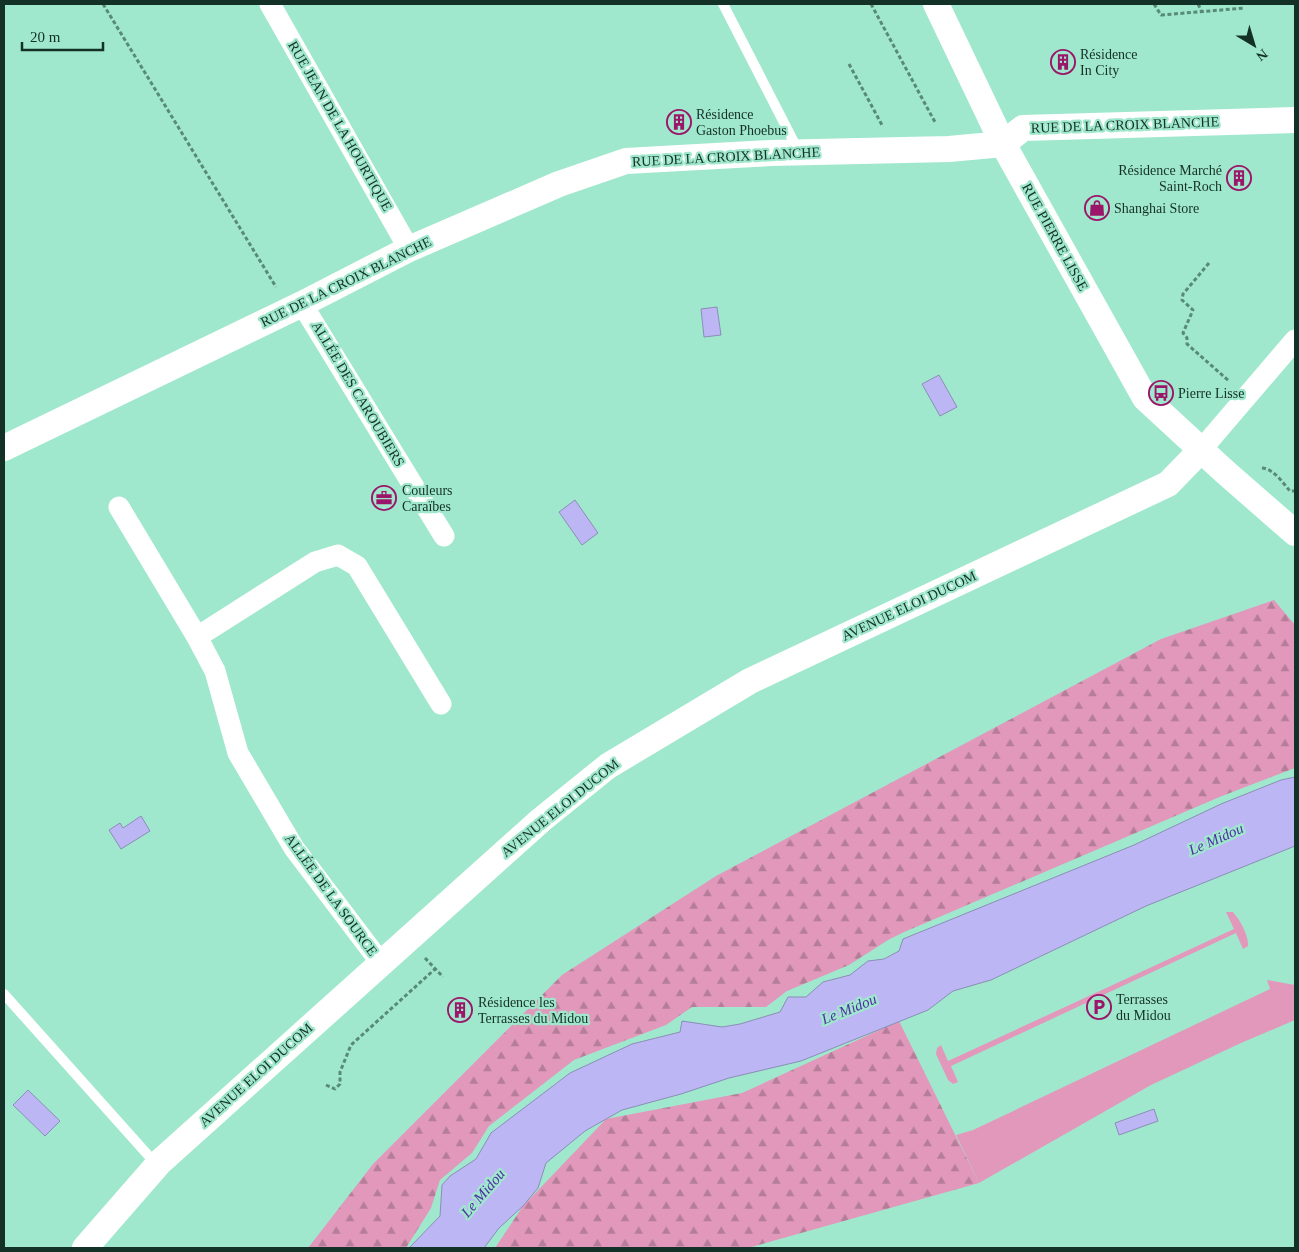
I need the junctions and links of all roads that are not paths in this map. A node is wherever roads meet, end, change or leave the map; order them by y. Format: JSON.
{"nodes":[{"id":1,"x":270,"y":4,"type":"edge"},
{"id":2,"x":723,"y":4,"type":"edge"},
{"id":3,"x":936,"y":4,"type":"edge"},
{"id":4,"x":1295,"y":120,"type":"edge"},
{"id":5,"x":1003,"y":144,"type":"junction"},
{"id":6,"x":800,"y":153,"type":"junction"},
{"id":7,"x":409,"y":249,"type":"junction"},
{"id":8,"x":302,"y":304,"type":"junction"},
{"id":9,"x":1295,"y":340,"type":"edge"},
{"id":10,"x":4,"y":448,"type":"edge"},
{"id":11,"x":1201,"y":450,"type":"junction"},
{"id":12,"x":119,"y":507,"type":"dead end"},
{"id":13,"x":1295,"y":533,"type":"edge"},
{"id":14,"x":444,"y":536,"type":"dead end"},
{"id":15,"x":197,"y":637,"type":"junction"},
{"id":16,"x":441,"y":704,"type":"dead end"},
{"id":17,"x":381,"y":963,"type":"junction"},
{"id":18,"x":4,"y":994,"type":"edge"},
{"id":19,"x":157,"y":1165,"type":"junction"},
{"id":20,"x":85,"y":1248,"type":"edge"}],
"edges":[{"from":1,"to":7,"type":"street","name":"RUE JEAN DE LA HOURTIQUE"},
{"from":2,"to":6,"type":"lane"},
{"from":3,"to":5,"type":"street","name":"RUE PIERRE LISSE"},
{"from":4,"to":5,"type":"street","name":"RUE DE LA CROIX BLANCHE"},
{"from":5,"to":6,"type":"street","name":"RUE DE LA CROIX BLANCHE"},
{"from":5,"to":11,"type":"street","name":"RUE PIERRE LISSE"},
{"from":6,"to":7,"type":"street","name":"RUE DE LA CROIX BLANCHE"},
{"from":7,"to":8,"type":"street","name":"RUE DE LA CROIX BLANCHE"},
{"from":8,"to":10,"type":"street","name":"RUE DE LA CROIX BLANCHE"},
{"from":8,"to":14,"type":"street","name":"ALLÉE DES CAROUBIERS"},
{"from":9,"to":11,"type":"street"},
{"from":11,"to":13,"type":"street","name":"RUE PIERRE LISSE"},
{"from":11,"to":17,"type":"street","name":"AVENUE ELOI DUCOM"},
{"from":12,"to":15,"type":"street","name":"ALLÉE DE LA SOURCE"},
{"from":15,"to":16,"type":"street"},
{"from":15,"to":17,"type":"street","name":"ALLÉE DE LA SOURCE"},
{"from":17,"to":19,"type":"street","name":"AVENUE ELOI DUCOM"},
{"from":18,"to":19,"type":"lane"},
{"from":19,"to":20,"type":"street","name":"AVENUE ELOI DUCOM"}]}
